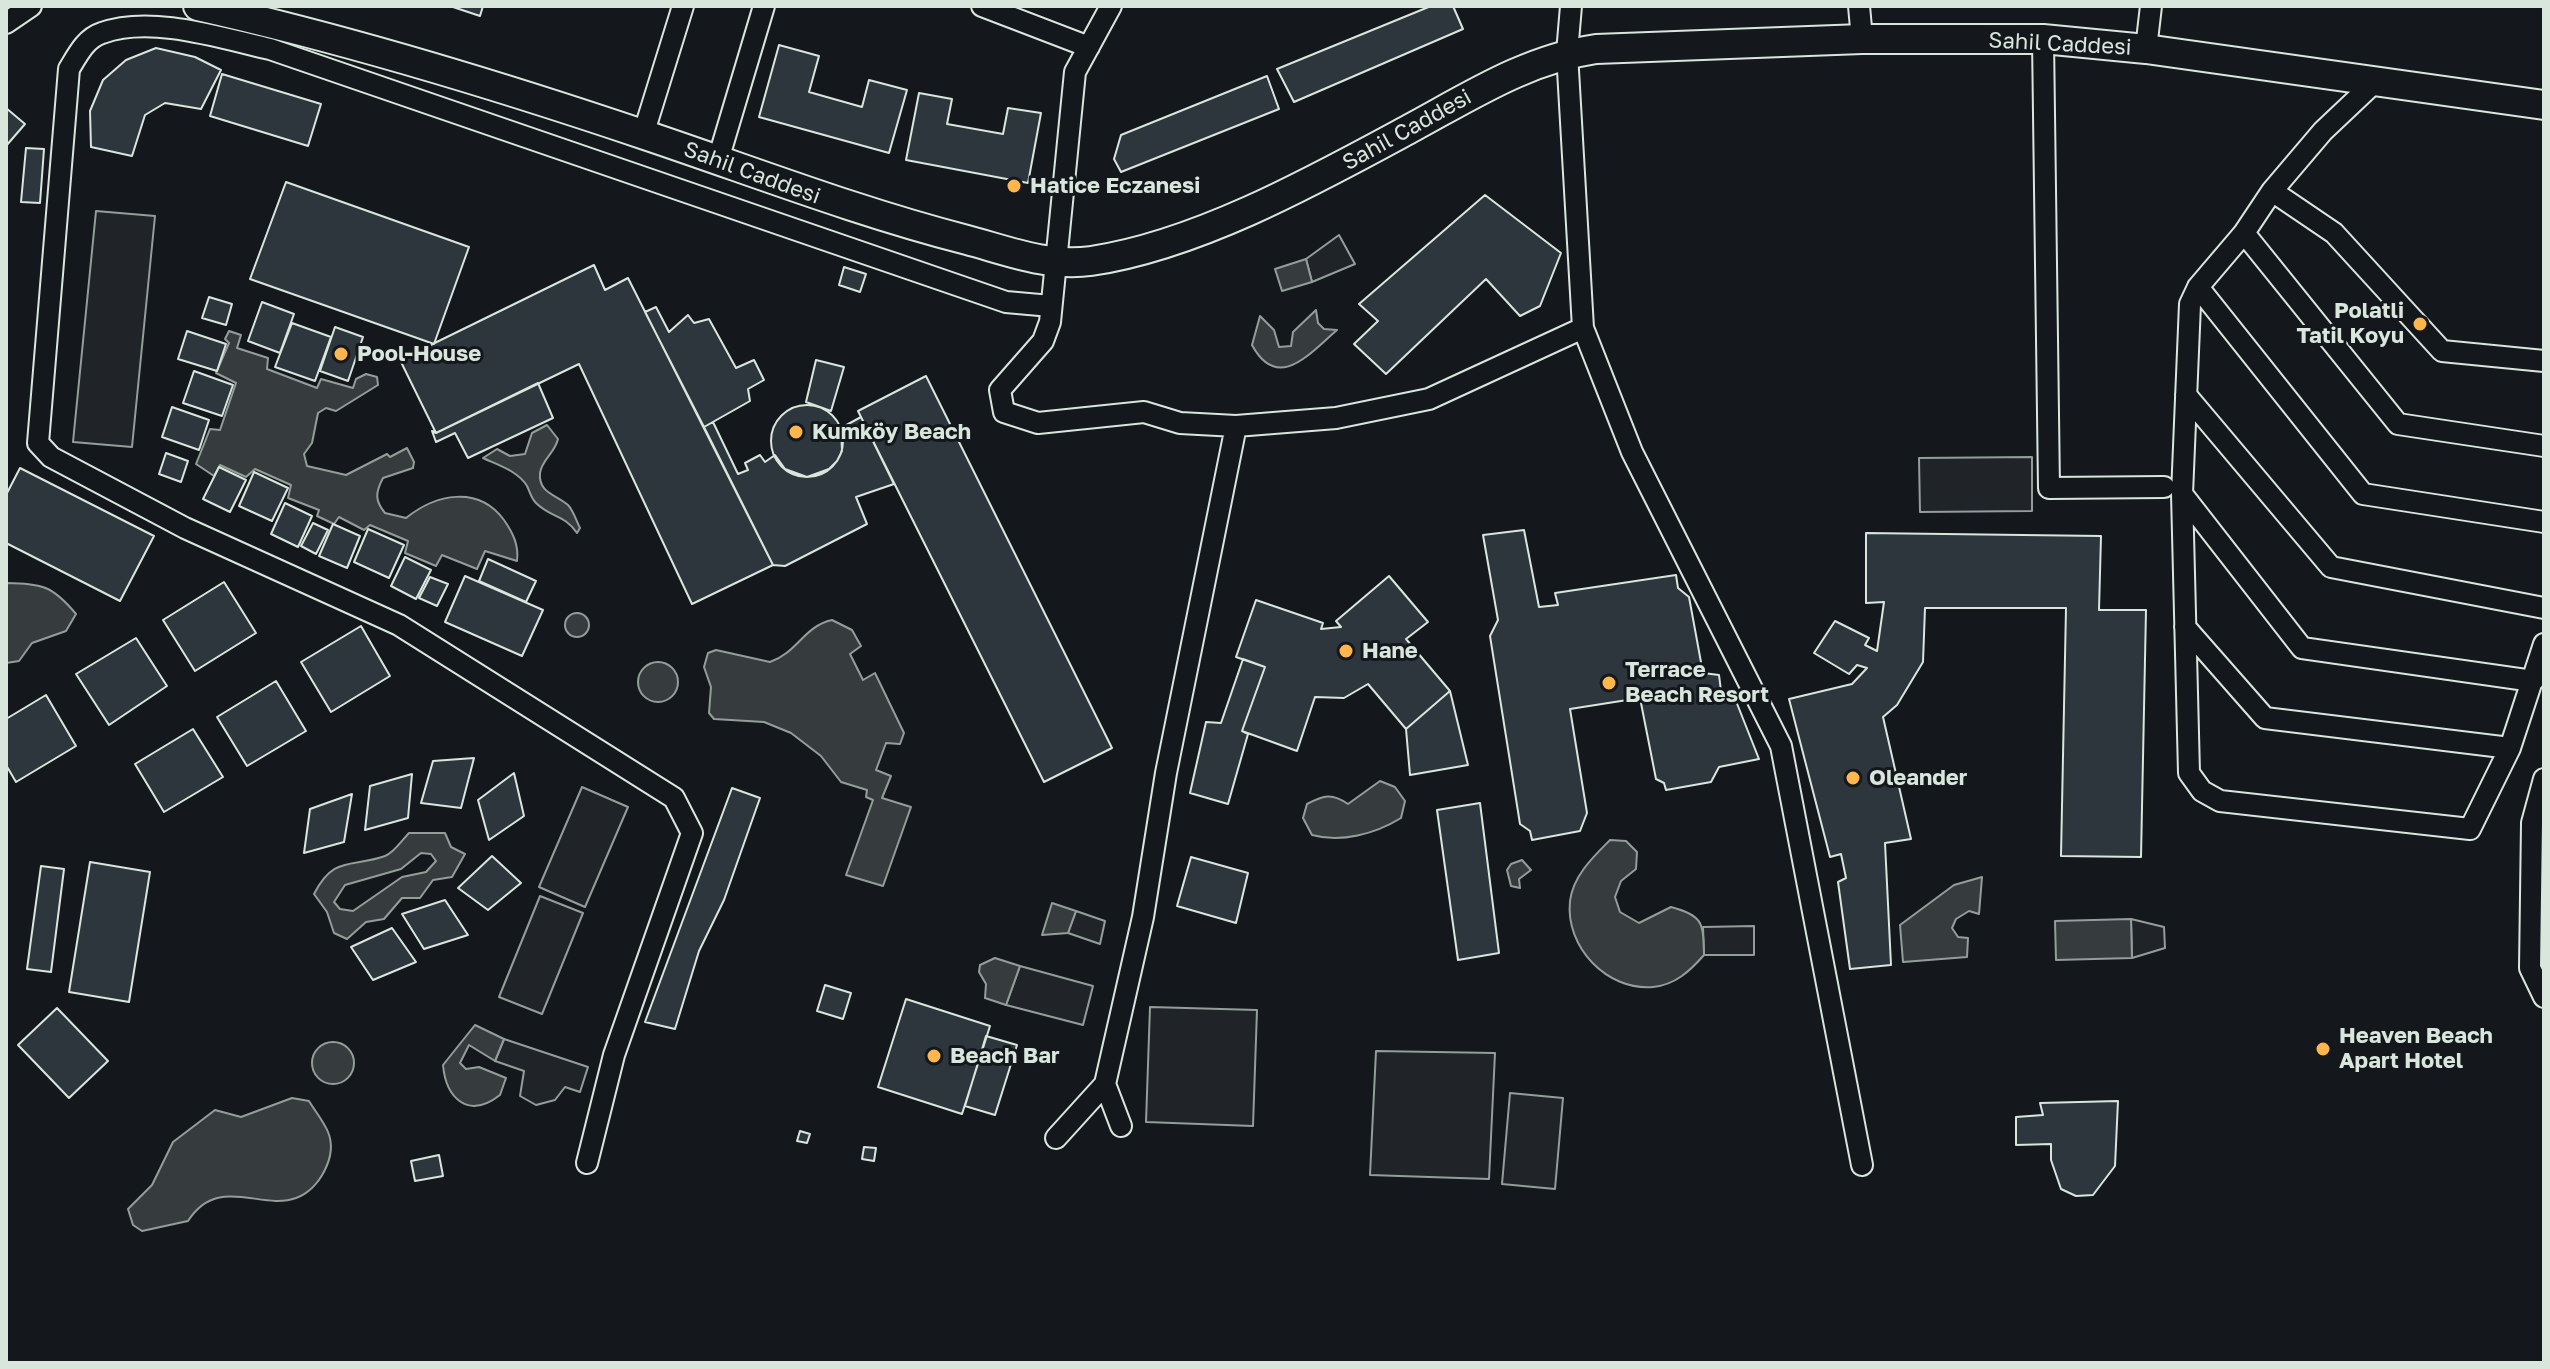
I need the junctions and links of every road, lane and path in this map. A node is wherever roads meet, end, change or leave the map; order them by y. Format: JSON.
{"nodes":[{"id":1,"x":31,"y":6,"type":"edge"},
{"id":2,"x":198,"y":6,"type":"edge"},
{"id":3,"x":261,"y":6,"type":"edge"},
{"id":4,"x":683,"y":6,"type":"edge"},
{"id":5,"x":764,"y":6,"type":"edge"},
{"id":6,"x":982,"y":6,"type":"edge"},
{"id":7,"x":1111,"y":6,"type":"edge"},
{"id":8,"x":1571,"y":6,"type":"edge"},
{"id":9,"x":1859,"y":6,"type":"edge"},
{"id":10,"x":2151,"y":6,"type":"edge"},
{"id":11,"x":6,"y":23,"type":"edge"},
{"id":12,"x":310,"y":31,"type":"junction"},
{"id":13,"x":1862,"y":39,"type":"junction"},
{"id":14,"x":2043,"y":39,"type":"junction"},
{"id":15,"x":1089,"y":47,"type":"junction"},
{"id":16,"x":2146,"y":49,"type":"junction"},
{"id":17,"x":1567,"y":53,"type":"junction"},
{"id":18,"x":2377,"y":80,"type":"junction"},
{"id":19,"x":2544,"y":105,"type":"edge"},
{"id":20,"x":643,"y":135,"type":"junction"},
{"id":21,"x":718,"y":160,"type":"junction"},
{"id":22,"x":2272,"y":191,"type":"junction"},
{"id":23,"x":2244,"y":233,"type":"junction"},
{"id":24,"x":1055,"y":264,"type":"junction"},
{"id":25,"x":2198,"y":287,"type":"junction"},
{"id":26,"x":1051,"y":306,"type":"junction"},
{"id":27,"x":1583,"y":328,"type":"junction"},
{"id":28,"x":2544,"y":361,"type":"edge"},
{"id":29,"x":2186,"y":395,"type":"junction"},
{"id":30,"x":1236,"y":426,"type":"junction"},
{"id":31,"x":2544,"y":446,"type":"edge"},
{"id":32,"x":2173,"y":491,"type":"junction"},
{"id":33,"x":2544,"y":522,"type":"edge"},
{"id":34,"x":2544,"y":608,"type":"edge"},
{"id":35,"x":2185,"y":627,"type":"junction"},
{"id":36,"x":2544,"y":644,"type":"edge"},
{"id":37,"x":2533,"y":681,"type":"junction"},
{"id":38,"x":2510,"y":748,"type":"junction"},
{"id":39,"x":2544,"y":779,"type":"edge"},
{"id":40,"x":2544,"y":997,"type":"edge"},
{"id":41,"x":1105,"y":1084,"type":"junction"},
{"id":42,"x":1121,"y":1126,"type":"dead end"},
{"id":43,"x":1056,"y":1138,"type":"dead end"},
{"id":44,"x":587,"y":1163,"type":"dead end"},
{"id":45,"x":1862,"y":1165,"type":"dead end"}],
"edges":[{"from":1,"to":11,"type":"street"},
{"from":2,"to":12,"type":"main road"},
{"from":3,"to":12,"type":"main road"},
{"from":4,"to":20,"type":"street"},
{"from":5,"to":21,"type":"street"},
{"from":6,"to":15,"type":"street"},
{"from":7,"to":15,"type":"street"},
{"from":8,"to":17,"type":"street"},
{"from":9,"to":13,"type":"street"},
{"from":10,"to":16,"type":"street"},
{"from":12,"to":20,"type":"main road","name":"Sahil Caddesi"},
{"from":13,"to":14,"type":"main road","name":"Sahil Caddesi"},
{"from":13,"to":17,"type":"main road","name":"Sahil Caddesi"},
{"from":14,"to":16,"type":"main road","name":"Sahil Caddesi"},
{"from":14,"to":32,"type":"street"},
{"from":15,"to":24,"type":"street"},
{"from":16,"to":18,"type":"main road","name":"Sahil Caddesi"},
{"from":17,"to":24,"type":"main road","name":"Sahil Caddesi"},
{"from":17,"to":27,"type":"street"},
{"from":18,"to":19,"type":"main road","name":"Sahil Caddesi"},
{"from":18,"to":22,"type":"street"},
{"from":20,"to":21,"type":"main road","name":"Sahil Caddesi"},
{"from":21,"to":24,"type":"main road","name":"Sahil Caddesi"},
{"from":22,"to":23,"type":"street"},
{"from":22,"to":28,"type":"street"},
{"from":23,"to":25,"type":"street"},
{"from":23,"to":31,"type":"street"},
{"from":24,"to":26,"type":"street"},
{"from":25,"to":29,"type":"street"},
{"from":25,"to":33,"type":"street"},
{"from":26,"to":30,"type":"street"},
{"from":26,"to":44,"type":"street"},
{"from":27,"to":30,"type":"street"},
{"from":27,"to":45,"type":"street"},
{"from":29,"to":32,"type":"street"},
{"from":29,"to":34,"type":"street"},
{"from":30,"to":41,"type":"street"},
{"from":32,"to":35,"type":"street"},
{"from":32,"to":37,"type":"street"},
{"from":35,"to":38,"type":"street"},
{"from":35,"to":38,"type":"street"},
{"from":36,"to":37,"type":"street"},
{"from":37,"to":38,"type":"street"},
{"from":39,"to":40,"type":"street"},
{"from":41,"to":42,"type":"street"},
{"from":41,"to":43,"type":"street"}]}
